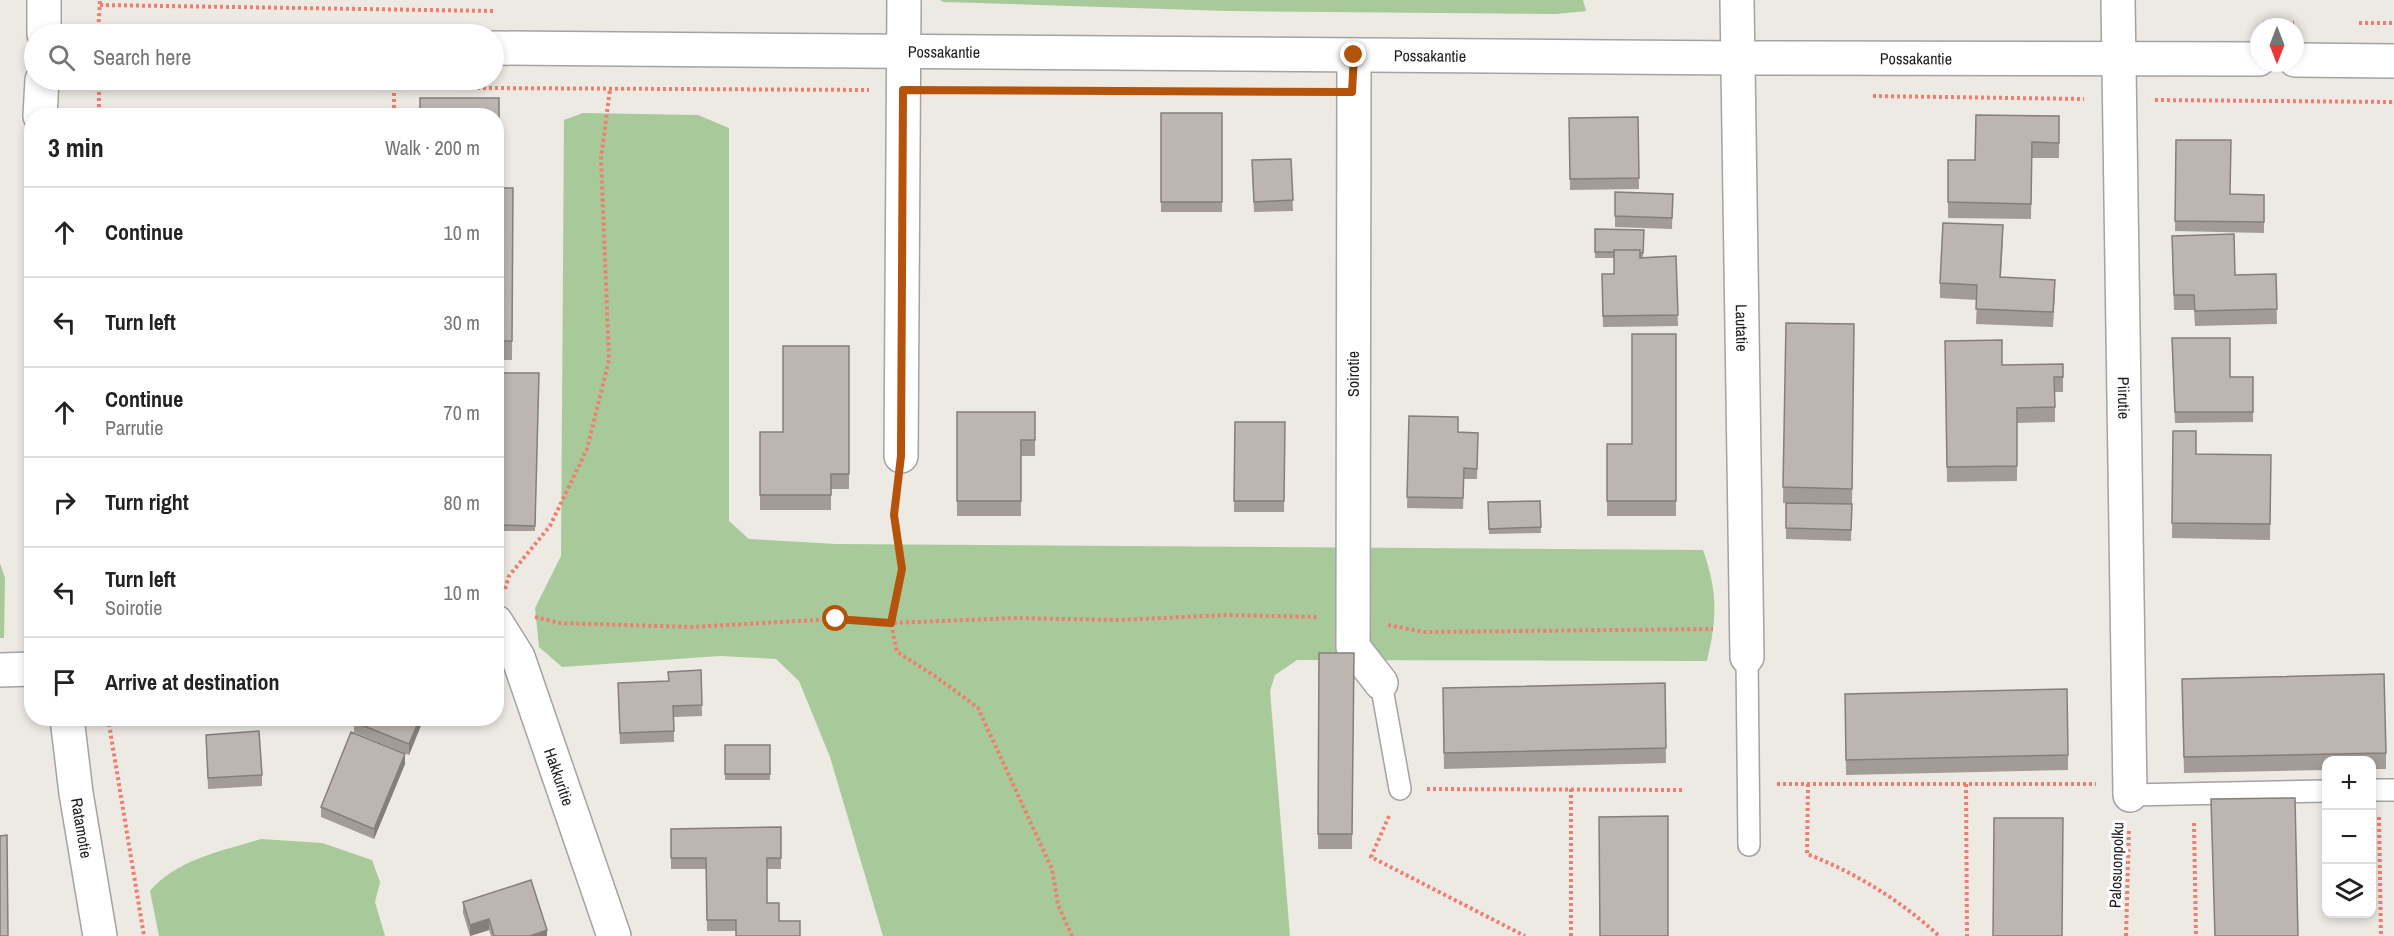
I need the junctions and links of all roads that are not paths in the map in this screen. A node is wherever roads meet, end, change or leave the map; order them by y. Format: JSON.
{"nodes":[{"id":1,"x":44,"y":0,"type":"edge"},
{"id":2,"x":904,"y":0,"type":"edge"},
{"id":3,"x":1737,"y":0,"type":"edge"},
{"id":4,"x":2118,"y":0,"type":"edge"},
{"id":5,"x":44,"y":24,"type":"edge"},
{"id":6,"x":504,"y":48,"type":"edge"},
{"id":7,"x":903,"y":51,"type":"junction"},
{"id":8,"x":1354,"y":55,"type":"junction"},
{"id":9,"x":1737,"y":58,"type":"junction"},
{"id":10,"x":2118,"y":58,"type":"junction"},
{"id":11,"x":2250,"y":59,"type":"edge"},
{"id":12,"x":2304,"y":60,"type":"edge"},
{"id":13,"x":2394,"y":61,"type":"edge"},
{"id":14,"x":41,"y":90,"type":"edge"},
{"id":15,"x":40,"y":108,"type":"edge"},
{"id":16,"x":901,"y":456,"type":"road end"},
{"id":17,"x":504,"y":622,"type":"edge"},
{"id":18,"x":1746,"y":642,"type":"joint"},
{"id":19,"x":24,"y":669,"type":"edge"},
{"id":20,"x":0,"y":670,"type":"edge"},
{"id":21,"x":1381,"y":683,"type":"joint"},
{"id":22,"x":68,"y":726,"type":"edge"},
{"id":23,"x":1400,"y":789,"type":"road end"},
{"id":24,"x":2130,"y":789,"type":"joint"},
{"id":25,"x":2322,"y":791,"type":"edge"},
{"id":26,"x":1749,"y":845,"type":"dead end"},
{"id":27,"x":100,"y":936,"type":"edge"},
{"id":28,"x":614,"y":936,"type":"edge"}],
"edges":[{"from":1,"to":5,"type":"street"},
{"from":2,"to":7,"type":"street"},
{"from":3,"to":9,"type":"street","name":"Lautatie"},
{"from":4,"to":10,"type":"street","name":"Piirutie"},
{"from":6,"to":7,"type":"street","name":"Possakantie"},
{"from":7,"to":8,"type":"street","name":"Possakantie"},
{"from":7,"to":16,"type":"street"},
{"from":8,"to":9,"type":"street","name":"Possakantie"},
{"from":8,"to":21,"type":"street","name":"Soirotie"},
{"from":9,"to":10,"type":"street","name":"Possakantie"},
{"from":9,"to":18,"type":"street","name":"Lautatie"},
{"from":10,"to":11,"type":"street","name":"Possakantie"},
{"from":10,"to":24,"type":"street","name":"Piirutie"},
{"from":12,"to":13,"type":"street"},
{"from":14,"to":15,"type":"street"},
{"from":17,"to":28,"type":"street","name":"Hakkuritie"},
{"from":18,"to":26,"type":"lane"},
{"from":19,"to":20,"type":"street"},
{"from":21,"to":23,"type":"lane"},
{"from":22,"to":27,"type":"street","name":"Ratamotie"},
{"from":24,"to":25,"type":"lane"}]}
